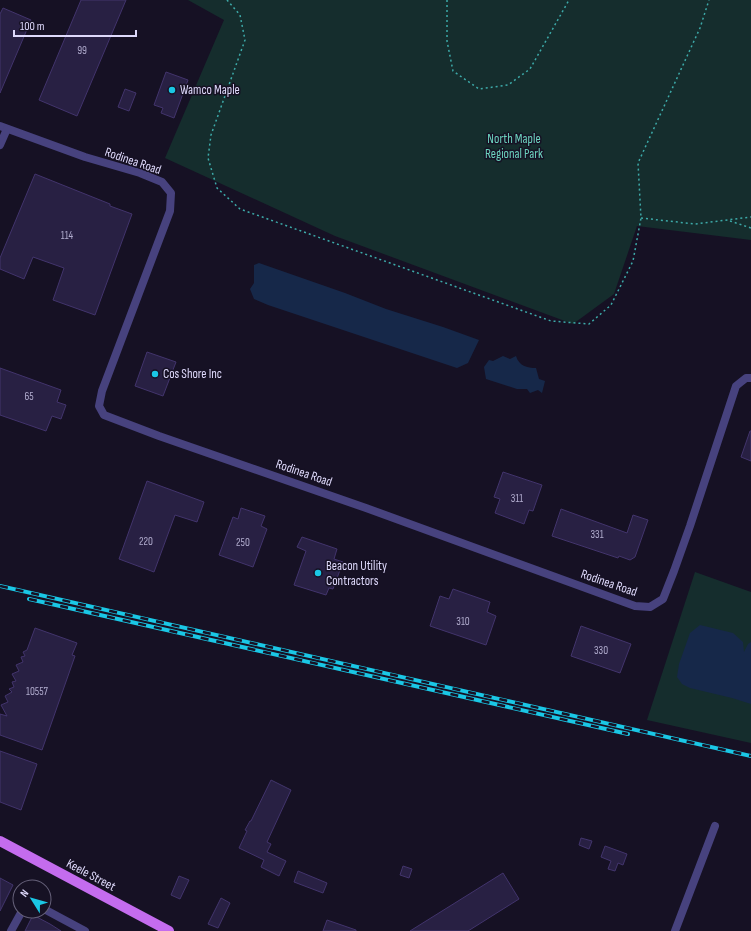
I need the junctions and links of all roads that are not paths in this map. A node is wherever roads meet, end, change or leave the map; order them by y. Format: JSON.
{"nodes":[{"id":1,"x":3,"y":128,"type":"edge"},
{"id":2,"x":0,"y":145,"type":"edge"},
{"id":3,"x":751,"y":378,"type":"edge"},
{"id":4,"x":715,"y":826,"type":"dead end"},
{"id":5,"x":0,"y":841,"type":"edge"},
{"id":6,"x":52,"y":913,"type":"edge"},
{"id":7,"x":18,"y":919,"type":"edge"},
{"id":8,"x":11,"y":931,"type":"edge"},
{"id":9,"x":85,"y":931,"type":"edge"},
{"id":10,"x":169,"y":931,"type":"edge"},
{"id":11,"x":675,"y":931,"type":"edge"}],
"edges":[{"from":1,"to":2,"type":"street"},
{"from":1,"to":3,"type":"street","name":"Rodinea Road"},
{"from":4,"to":11,"type":"street"},
{"from":5,"to":10,"type":"main road","name":"Keele Street"},
{"from":6,"to":9,"type":"street"},
{"from":7,"to":8,"type":"street"}]}
